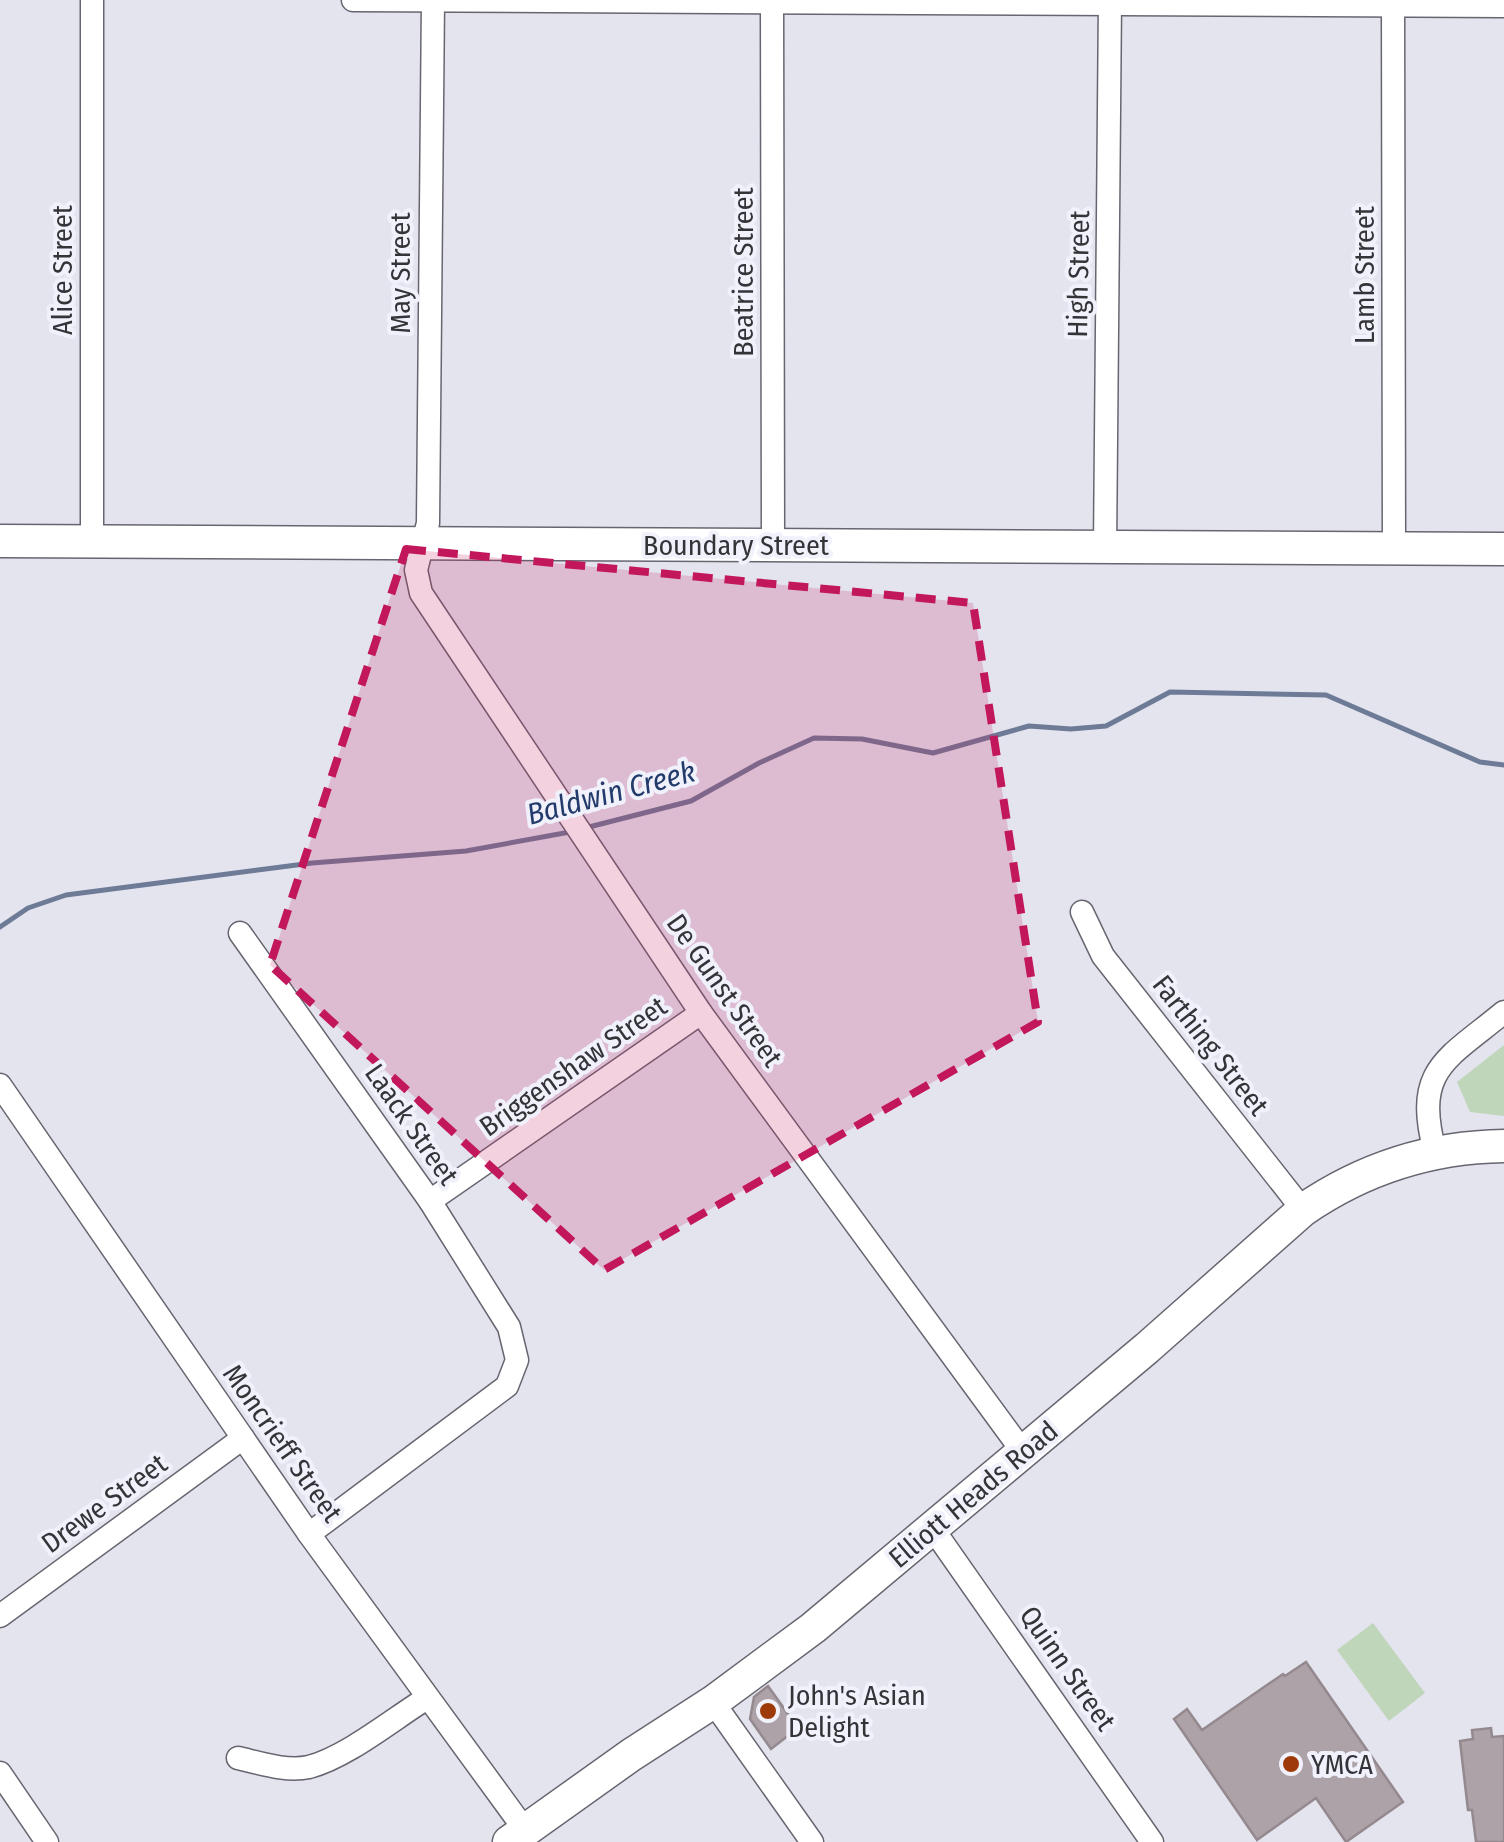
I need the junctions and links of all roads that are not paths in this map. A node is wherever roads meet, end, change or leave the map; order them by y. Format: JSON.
{"nodes":[{"id":1,"x":92,"y":0,"type":"edge"},
{"id":2,"x":353,"y":0,"type":"edge"},
{"id":3,"x":432,"y":0,"type":"edge"},
{"id":4,"x":772,"y":1,"type":"edge"},
{"id":5,"x":1110,"y":2,"type":"edge"},
{"id":6,"x":1394,"y":2,"type":"edge"},
{"id":7,"x":1504,"y":6,"type":"edge"},
{"id":8,"x":0,"y":541,"type":"edge"},
{"id":9,"x":92,"y":541,"type":"junction"},
{"id":10,"x":773,"y":544,"type":"junction"},
{"id":11,"x":422,"y":545,"type":"junction"},
{"id":12,"x":1105,"y":548,"type":"junction"},
{"id":13,"x":1394,"y":550,"type":"junction"},
{"id":14,"x":1494,"y":552,"type":"edge"},
{"id":15,"x":1082,"y":912,"type":"dead end"},
{"id":16,"x":240,"y":933,"type":"dead end"},
{"id":17,"x":1504,"y":1012,"type":"edge"},
{"id":18,"x":701,"y":1014,"type":"junction"},
{"id":19,"x":0,"y":1085,"type":"edge"},
{"id":20,"x":1504,"y":1146,"type":"edge"},
{"id":21,"x":1434,"y":1152,"type":"junction"},
{"id":22,"x":430,"y":1202,"type":"junction"},
{"id":23,"x":1302,"y":1210,"type":"junction"},
{"id":24,"x":243,"y":1438,"type":"junction"},
{"id":25,"x":1023,"y":1452,"type":"junction"},
{"id":26,"x":933,"y":1529,"type":"junction"},
{"id":27,"x":309,"y":1534,"type":"junction"},
{"id":28,"x":0,"y":1616,"type":"edge"},
{"id":29,"x":427,"y":1698,"type":"junction"},
{"id":30,"x":713,"y":1702,"type":"junction"},
{"id":31,"x":238,"y":1758,"type":"dead end"},
{"id":32,"x":0,"y":1773,"type":"edge"},
{"id":33,"x":517,"y":1836,"type":"edge"},
{"id":34,"x":48,"y":1842,"type":"edge"},
{"id":35,"x":812,"y":1842,"type":"edge"},
{"id":36,"x":1152,"y":1842,"type":"edge"}],
"edges":[{"from":1,"to":9,"type":"street","name":"Alice Street"},
{"from":2,"to":3,"type":"street"},
{"from":3,"to":4,"type":"street"},
{"from":3,"to":11,"type":"street","name":"May Street"},
{"from":4,"to":5,"type":"street"},
{"from":4,"to":10,"type":"street","name":"Beatrice Street"},
{"from":5,"to":6,"type":"street"},
{"from":5,"to":12,"type":"street","name":"High Street"},
{"from":6,"to":7,"type":"street"},
{"from":6,"to":13,"type":"street","name":"Lamb Street"},
{"from":8,"to":9,"type":"street","name":"Boundary Street"},
{"from":9,"to":11,"type":"street","name":"Boundary Street"},
{"from":10,"to":11,"type":"street","name":"Boundary Street"},
{"from":10,"to":12,"type":"street","name":"Boundary Street"},
{"from":11,"to":18,"type":"street","name":"De Gunst Street"},
{"from":12,"to":13,"type":"street","name":"Boundary Street"},
{"from":13,"to":14,"type":"street","name":"Boundary Street"},
{"from":15,"to":23,"type":"street","name":"Farthing Street"},
{"from":16,"to":22,"type":"street","name":"Laack Street"},
{"from":17,"to":21,"type":"street"},
{"from":18,"to":22,"type":"street","name":"Briggenshaw Street"},
{"from":18,"to":25,"type":"street","name":"De Gunst Street"},
{"from":19,"to":24,"type":"street","name":"Moncrieff Street"},
{"from":20,"to":21,"type":"street","name":"Elliott Heads Road"},
{"from":21,"to":23,"type":"street","name":"Elliott Heads Road"},
{"from":22,"to":27,"type":"street","name":"Laack Street"},
{"from":23,"to":25,"type":"street","name":"Elliott Heads Road"},
{"from":24,"to":27,"type":"street","name":"Moncrieff Street"},
{"from":24,"to":28,"type":"street","name":"Drewe Street"},
{"from":25,"to":26,"type":"street","name":"Elliott Heads Road"},
{"from":26,"to":30,"type":"street","name":"Elliott Heads Road"},
{"from":26,"to":36,"type":"street","name":"Quinn Street"},
{"from":27,"to":29,"type":"street","name":"Moncrieff Street"},
{"from":29,"to":31,"type":"street"},
{"from":29,"to":33,"type":"street","name":"Moncrieff Street"},
{"from":30,"to":33,"type":"street","name":"Elliott Heads Road"},
{"from":30,"to":35,"type":"street"},
{"from":32,"to":34,"type":"street"}]}
